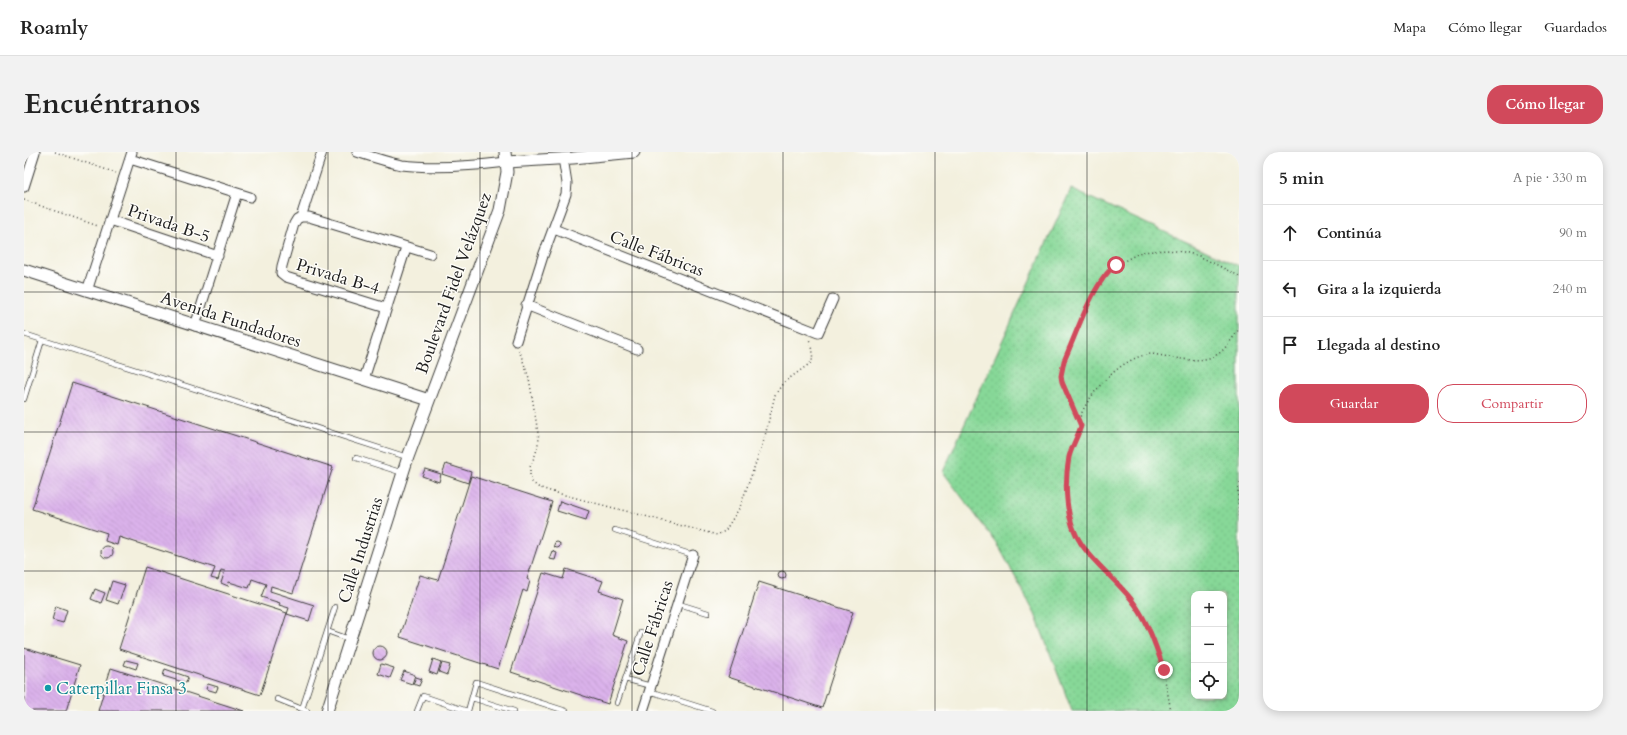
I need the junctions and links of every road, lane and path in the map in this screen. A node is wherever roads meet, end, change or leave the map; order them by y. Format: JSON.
{"nodes":[{"id":1,"x":35,"y":152,"type":"edge"},
{"id":2,"x":55,"y":152,"type":"edge"},
{"id":3,"x":322,"y":152,"type":"edge"},
{"id":4,"x":357,"y":152,"type":"edge"},
{"id":5,"x":634,"y":152,"type":"edge"},
{"id":6,"x":131,"y":156,"type":"edge"},
{"id":7,"x":570,"y":156,"type":"edge"},
{"id":8,"x":506,"y":157,"type":"edge"},
{"id":9,"x":124,"y":176,"type":"junction"},
{"id":10,"x":24,"y":187,"type":"edge"},
{"id":11,"x":238,"y":193,"type":"junction"},
{"id":12,"x":250,"y":197,"type":"dead end"},
{"id":13,"x":24,"y":200,"type":"edge"},
{"id":14,"x":301,"y":217,"type":"junction"},
{"id":15,"x":110,"y":220,"type":"junction"},
{"id":16,"x":554,"y":229,"type":"junction"},
{"id":17,"x":107,"y":230,"type":"junction"},
{"id":18,"x":406,"y":248,"type":"junction"},
{"id":19,"x":430,"y":254,"type":"dead end"},
{"id":20,"x":218,"y":256,"type":"junction"},
{"id":21,"x":24,"y":270,"type":"edge"},
{"id":22,"x":1239,"y":276,"type":"edge"},
{"id":23,"x":87,"y":291,"type":"junction"},
{"id":24,"x":833,"y":299,"type":"dead end"},
{"id":25,"x":526,"y":305,"type":"junction"},
{"id":26,"x":386,"y":308,"type":"junction"},
{"id":27,"x":195,"y":326,"type":"junction"},
{"id":28,"x":806,"y":328,"type":"junction"},
{"id":29,"x":1239,"y":329,"type":"edge"},
{"id":30,"x":24,"y":334,"type":"edge"},
{"id":31,"x":42,"y":340,"type":"junction"},
{"id":32,"x":516,"y":341,"type":"joint"},
{"id":33,"x":636,"y":349,"type":"dead end"},
{"id":34,"x":364,"y":379,"type":"junction"},
{"id":35,"x":24,"y":398,"type":"edge"},
{"id":36,"x":429,"y":400,"type":"junction"},
{"id":37,"x":1079,"y":420,"type":"junction"},
{"id":38,"x":408,"y":457,"type":"junction"},
{"id":39,"x":356,"y":458,"type":"dead end"},
{"id":40,"x":403,"y":473,"type":"junction"},
{"id":41,"x":1239,"y":483,"type":"edge"},
{"id":42,"x":1239,"y":518,"type":"edge"},
{"id":43,"x":615,"y":530,"type":"dead end"},
{"id":44,"x":693,"y":555,"type":"joint"},
{"id":45,"x":676,"y":603,"type":"junction"},
{"id":46,"x":335,"y":607,"type":"dead end"},
{"id":47,"x":708,"y":613,"type":"dead end"},
{"id":48,"x":327,"y":631,"type":"junction"},
{"id":49,"x":641,"y":632,"type":"dead end"},
{"id":50,"x":349,"y":639,"type":"junction"},
{"id":51,"x":625,"y":678,"type":"junction"},
{"id":52,"x":650,"y":688,"type":"junction"},
{"id":53,"x":472,"y":698,"type":"junction"},
{"id":54,"x":277,"y":699,"type":"dead end"},
{"id":55,"x":617,"y":703,"type":"dead end"},
{"id":56,"x":304,"y":710,"type":"edge"},
{"id":57,"x":327,"y":711,"type":"edge"},
{"id":58,"x":417,"y":711,"type":"edge"},
{"id":59,"x":467,"y":711,"type":"edge"},
{"id":60,"x":514,"y":711,"type":"edge"},
{"id":61,"x":566,"y":711,"type":"edge"},
{"id":62,"x":642,"y":711,"type":"edge"},
{"id":63,"x":712,"y":711,"type":"edge"},
{"id":64,"x":1171,"y":711,"type":"edge"}],
"edges":[{"from":1,"to":10,"type":"street"},
{"from":2,"to":9,"type":"path"},
{"from":3,"to":14,"type":"street"},
{"from":4,"to":8,"type":"street"},
{"from":5,"to":7,"type":"street"},
{"from":6,"to":9,"type":"street"},
{"from":6,"to":11,"type":"street"},
{"from":7,"to":8,"type":"street"},
{"from":7,"to":16,"type":"street"},
{"from":8,"to":36,"type":"street","name":"Boulevard Fidel Velázquez"},
{"from":9,"to":15,"type":"street"},
{"from":11,"to":12,"type":"street"},
{"from":11,"to":20,"type":"street","name":"Privada B-5"},
{"from":13,"to":17,"type":"path"},
{"from":14,"to":18,"type":"street"},
{"from":14,"to":26,"type":"street","name":"Privada B-4"},
{"from":15,"to":17,"type":"street"},
{"from":15,"to":20,"type":"street","name":"Privada B-5"},
{"from":16,"to":25,"type":"street"},
{"from":16,"to":28,"type":"street","name":"Calle Fábricas"},
{"from":17,"to":23,"type":"street"},
{"from":18,"to":19,"type":"street"},
{"from":18,"to":26,"type":"street","name":"Privada B-4"},
{"from":20,"to":27,"type":"street","name":"Privada B-5"},
{"from":21,"to":23,"type":"street","name":"Avenida Fundadores"},
{"from":22,"to":37,"type":"path"},
{"from":23,"to":27,"type":"street","name":"Avenida Fundadores"},
{"from":24,"to":28,"type":"street","name":"Calle Fábricas"},
{"from":25,"to":32,"type":"street"},
{"from":25,"to":33,"type":"street"},
{"from":26,"to":34,"type":"street","name":"Privada B-4"},
{"from":27,"to":34,"type":"street","name":"Avenida Fundadores"},
{"from":28,"to":32,"type":"path"},
{"from":29,"to":37,"type":"path"},
{"from":30,"to":31,"type":"lane"},
{"from":31,"to":35,"type":"lane"},
{"from":31,"to":38,"type":"lane"},
{"from":34,"to":36,"type":"street","name":"Avenida Fundadores"},
{"from":36,"to":38,"type":"street","name":"Calle Industrias"},
{"from":37,"to":64,"type":"path"},
{"from":38,"to":40,"type":"street","name":"Calle Industrias"},
{"from":39,"to":40,"type":"lane"},
{"from":40,"to":50,"type":"street","name":"Calle Industrias"},
{"from":41,"to":42,"type":"path"},
{"from":43,"to":44,"type":"lane"},
{"from":44,"to":45,"type":"street","name":"Calle Fábricas"},
{"from":45,"to":47,"type":"lane"},
{"from":45,"to":52,"type":"street","name":"Calle Fábricas"},
{"from":46,"to":48,"type":"lane"},
{"from":48,"to":50,"type":"lane"},
{"from":48,"to":56,"type":"lane"},
{"from":49,"to":51,"type":"lane"},
{"from":50,"to":57,"type":"street","name":"Calle Industrias"},
{"from":51,"to":52,"type":"lane"},
{"from":51,"to":55,"type":"lane"},
{"from":52,"to":62,"type":"street","name":"Calle Fábricas"},
{"from":52,"to":63,"type":"lane"},
{"from":53,"to":59,"type":"lane"},
{"from":53,"to":60,"type":"lane"},
{"from":53,"to":61,"type":"lane"},
{"from":54,"to":56,"type":"lane"},
{"from":58,"to":59,"type":"lane"}]}
